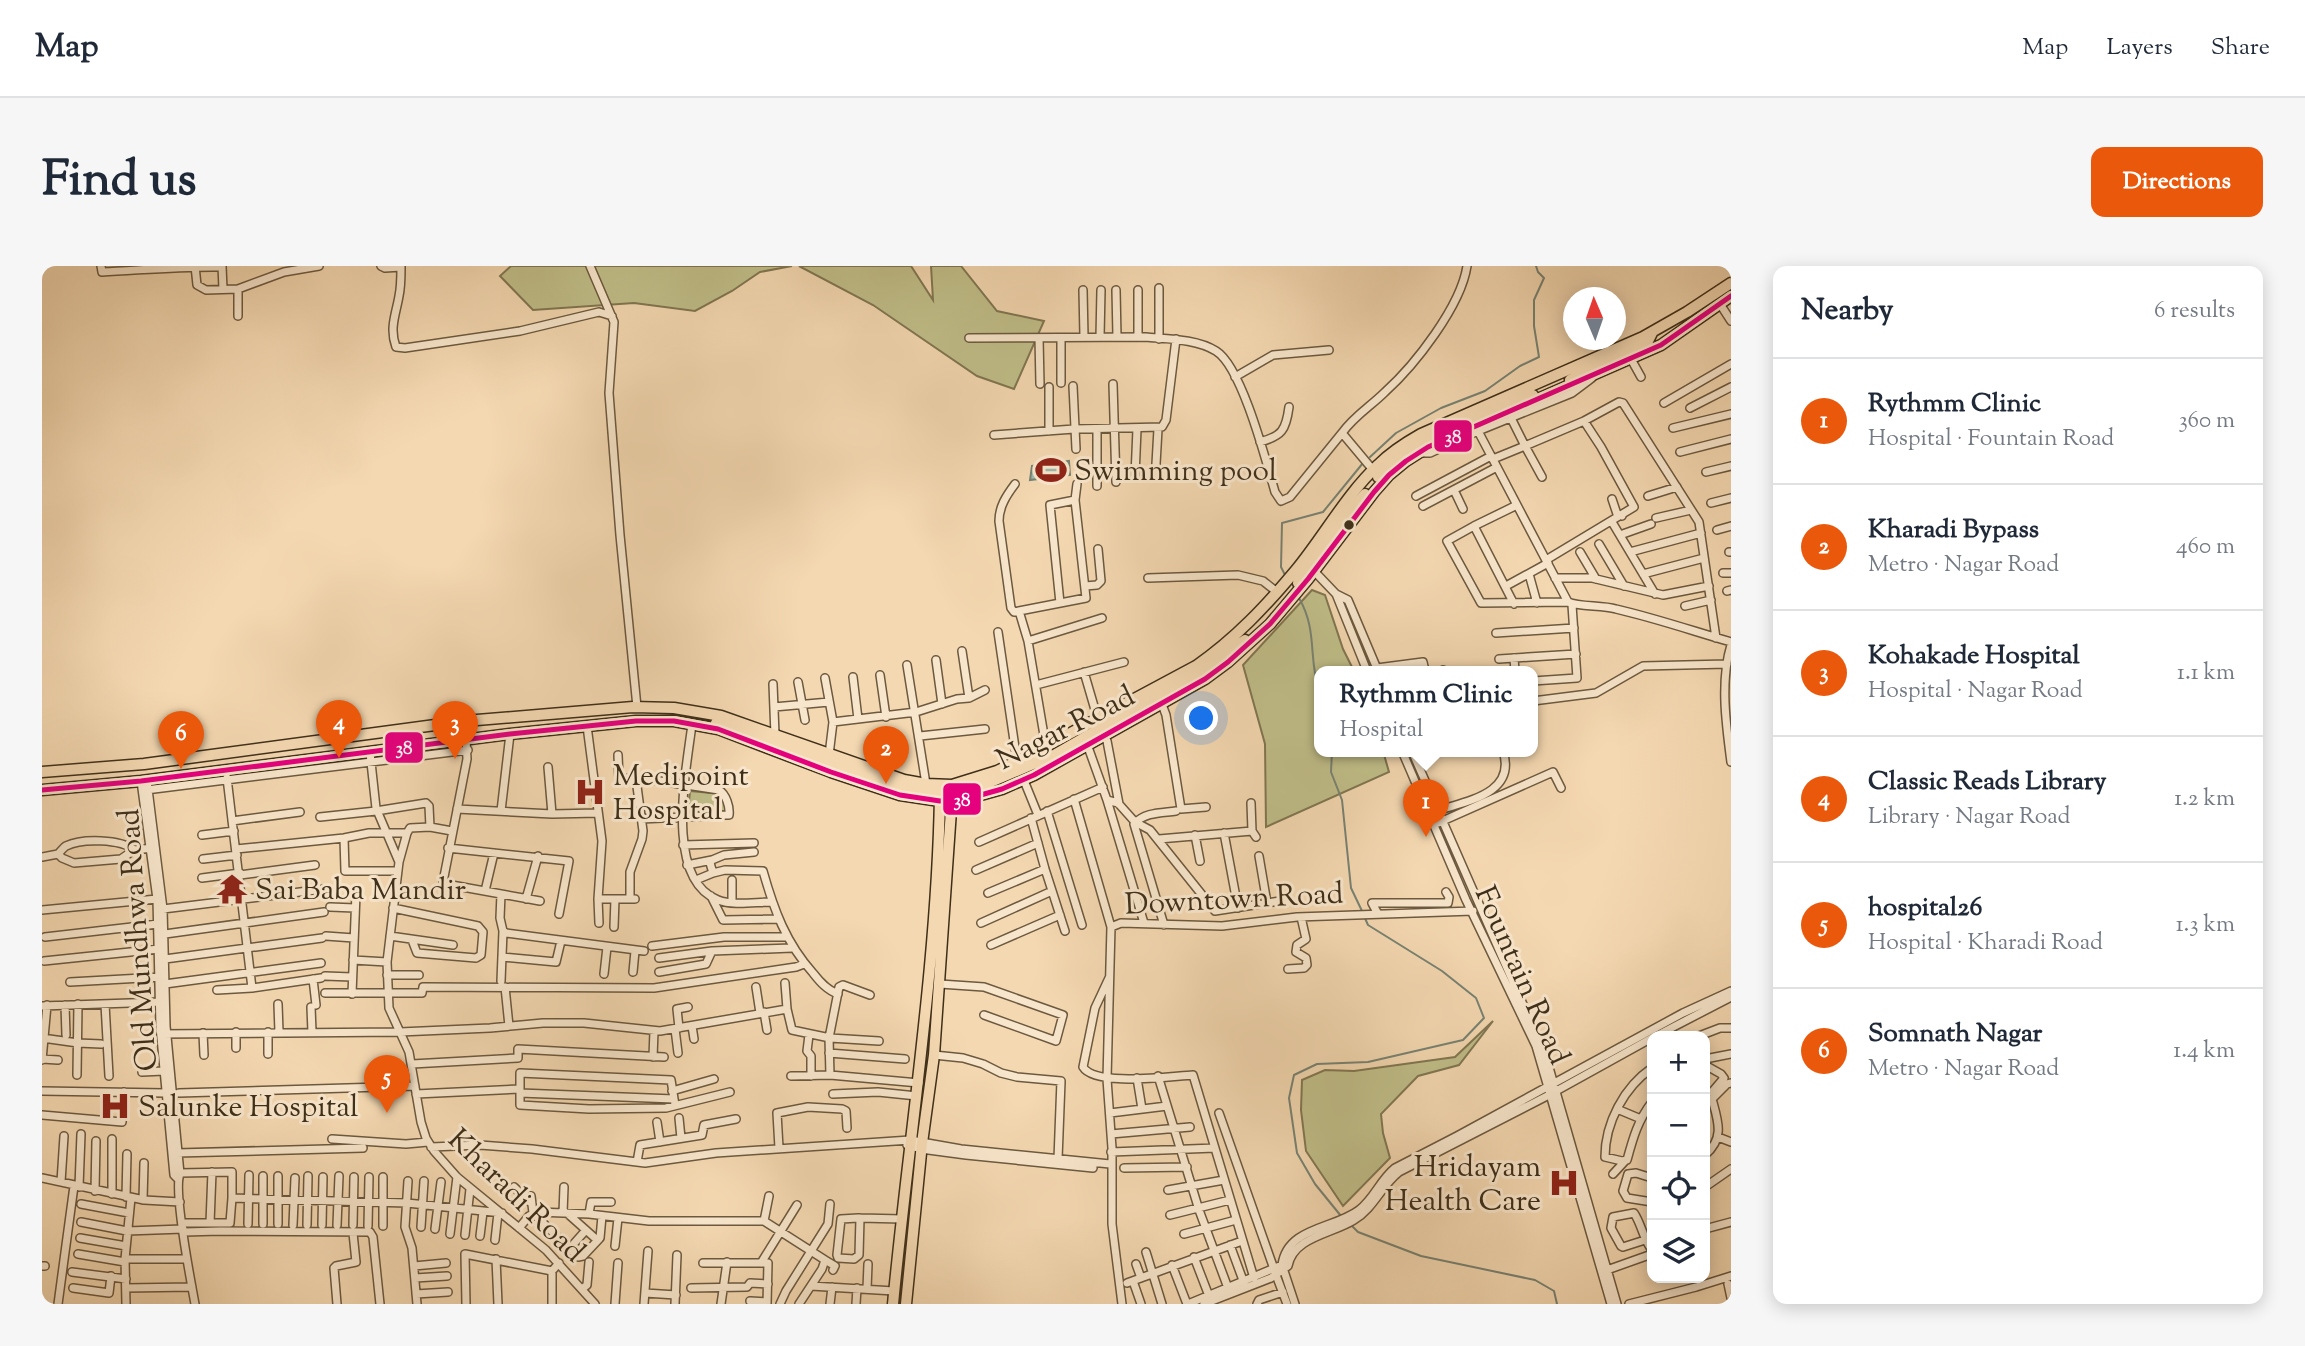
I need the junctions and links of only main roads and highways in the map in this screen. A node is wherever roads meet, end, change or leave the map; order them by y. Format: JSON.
{"nodes":[{"id":1,"x":1731,"y":283,"type":"edge"},
{"id":2,"x":1731,"y":296,"type":"edge"},
{"id":3,"x":1655,"y":331,"type":"junction"},
{"id":4,"x":1665,"y":342,"type":"junction"},
{"id":5,"x":1311,"y":551,"type":"junction"},
{"id":6,"x":1311,"y":569,"type":"junction"},
{"id":7,"x":1292,"y":587,"type":"junction"},
{"id":8,"x":656,"y":707,"type":"junction"},
{"id":9,"x":551,"y":713,"type":"junction"},
{"id":10,"x":553,"y":729,"type":"junction"},
{"id":11,"x":338,"y":738,"type":"junction"},
{"id":12,"x":340,"y":757,"type":"junction"},
{"id":13,"x":42,"y":772,"type":"edge"},
{"id":14,"x":42,"y":790,"type":"edge"},
{"id":15,"x":940,"y":797,"type":"junction"},
{"id":16,"x":953,"y":797,"type":"junction"},
{"id":17,"x":970,"y":798,"type":"junction"},
{"id":18,"x":952,"y":818,"type":"junction"},
{"id":19,"x":893,"y":1304,"type":"edge"},
{"id":20,"x":906,"y":1304,"type":"edge"}],
"edges":[{"from":1,"to":3,"type":"highway","name":"Nagar Road"},
{"from":2,"to":4,"type":"highway"},
{"from":3,"to":4,"type":"highway"},
{"from":3,"to":5,"type":"highway","name":"Nagar Road"},
{"from":3,"to":6,"type":"highway"},
{"from":4,"to":6,"type":"highway"},
{"from":5,"to":6,"type":"highway"},
{"from":5,"to":7,"type":"highway","name":"Nagar Road"},
{"from":6,"to":7,"type":"highway"},
{"from":7,"to":8,"type":"highway","name":"Nagar Road"},
{"from":7,"to":16,"type":"highway"},
{"from":7,"to":17,"type":"highway","name":"Nagar Road"},
{"from":8,"to":9,"type":"highway","name":"Nagar Road"},
{"from":8,"to":15,"type":"highway"},
{"from":9,"to":10,"type":"highway"},
{"from":9,"to":11,"type":"highway","name":"Nagar Road"},
{"from":10,"to":12,"type":"highway","name":"Nagar Road"},
{"from":10,"to":15,"type":"highway","name":"Nagar Road"},
{"from":11,"to":12,"type":"highway"},
{"from":11,"to":13,"type":"highway","name":"Nagar Road"},
{"from":12,"to":14,"type":"highway","name":"Nagar Road"},
{"from":15,"to":16,"type":"highway","name":"Nagar Road"},
{"from":15,"to":19,"type":"highway"},
{"from":16,"to":17,"type":"highway","name":"Nagar Road"},
{"from":16,"to":18,"type":"highway"},
{"from":17,"to":18,"type":"highway"},
{"from":18,"to":20,"type":"highway"}]}
